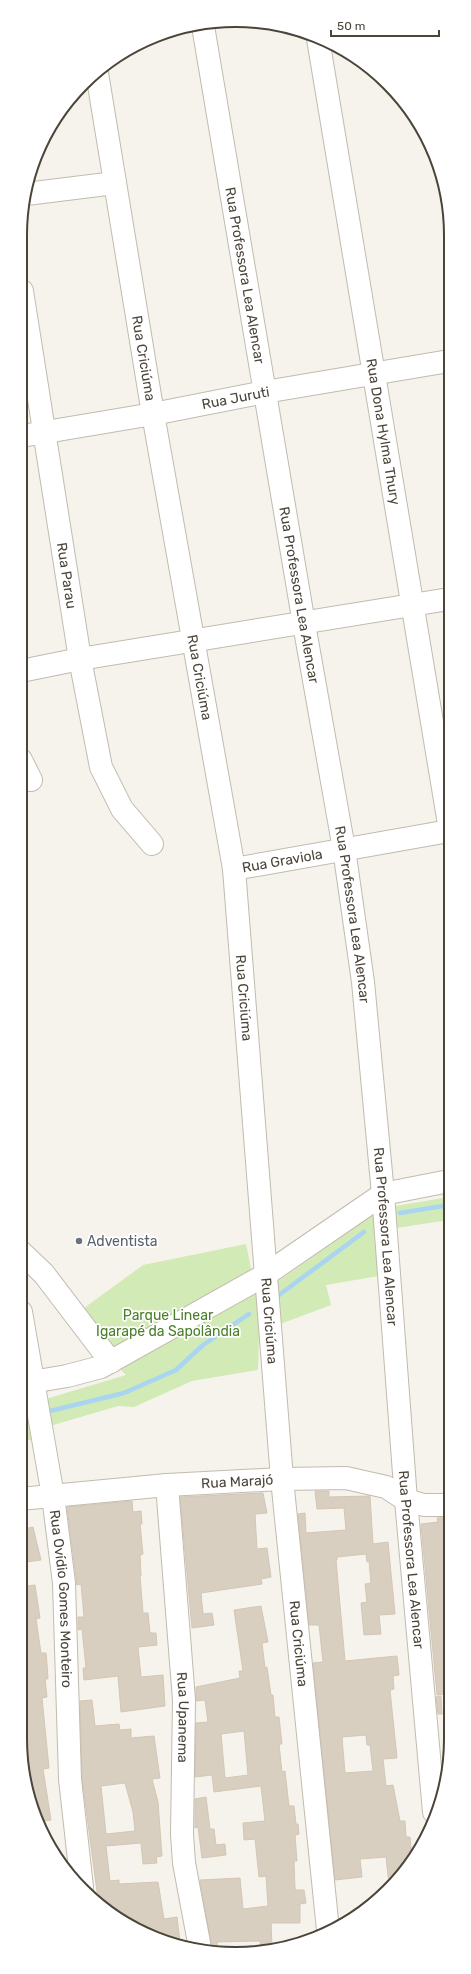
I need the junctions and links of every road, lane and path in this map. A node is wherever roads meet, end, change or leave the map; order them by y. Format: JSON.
{"nodes":[{"id":1,"x":204,"y":30,"type":"edge"},
{"id":2,"x":319,"y":45,"type":"edge"},
{"id":3,"x":98,"y":79,"type":"edge"},
{"id":4,"x":115,"y":183,"type":"junction"},
{"id":5,"x":31,"y":193,"type":"edge"},
{"id":6,"x":27,"y":325,"type":"edge"},
{"id":7,"x":444,"y":362,"type":"edge"},
{"id":8,"x":374,"y":374,"type":"junction"},
{"id":9,"x":265,"y":392,"type":"junction"},
{"id":10,"x":153,"y":414,"type":"junction"},
{"id":11,"x":43,"y":432,"type":"junction"},
{"id":12,"x":27,"y":435,"type":"edge"},
{"id":13,"x":444,"y":600,"type":"edge"},
{"id":14,"x":413,"y":605,"type":"junction"},
{"id":15,"x":304,"y":624,"type":"junction"},
{"id":16,"x":194,"y":640,"type":"junction"},
{"id":17,"x":80,"y":659,"type":"junction"},
{"id":18,"x":27,"y":670,"type":"edge"},
{"id":19,"x":27,"y":772,"type":"edge"},
{"id":20,"x":31,"y":780,"type":"dead end"},
{"id":21,"x":444,"y":794,"type":"edge"},
{"id":22,"x":444,"y":831,"type":"edge"},
{"id":23,"x":152,"y":844,"type":"dead end"},
{"id":24,"x":344,"y":849,"type":"junction"},
{"id":25,"x":234,"y":869,"type":"junction"},
{"id":26,"x":444,"y":1182,"type":"edge"},
{"id":27,"x":382,"y":1194,"type":"junction"},
{"id":28,"x":27,"y":1258,"type":"edge"},
{"id":29,"x":265,"y":1275,"type":"junction"},
{"id":30,"x":111,"y":1362,"type":"junction"},
{"id":31,"x":27,"y":1383,"type":"edge"},
{"id":32,"x":282,"y":1479,"type":"junction"},
{"id":33,"x":167,"y":1485,"type":"junction"},
{"id":34,"x":53,"y":1496,"type":"junction"},
{"id":35,"x":27,"y":1498,"type":"edge"},
{"id":36,"x":406,"y":1500,"type":"junction"},
{"id":37,"x":444,"y":1506,"type":"edge"},
{"id":38,"x":433,"y":1805,"type":"edge"},
{"id":39,"x":81,"y":1878,"type":"edge"},
{"id":40,"x":328,"y":1925,"type":"edge"},
{"id":41,"x":199,"y":1944,"type":"edge"}],
"edges":[{"from":1,"to":9,"type":"street","name":"Rua Professora Lea Alencar"},
{"from":2,"to":8,"type":"street","name":"Rua Dona Hylma Thury"},
{"from":3,"to":4,"type":"street","name":"Rua Criciúma"},
{"from":4,"to":5,"type":"street"},
{"from":4,"to":10,"type":"street","name":"Rua Criciúma"},
{"from":6,"to":11,"type":"street","name":"Rua Parau"},
{"from":7,"to":8,"type":"street","name":"Rua Juruti"},
{"from":8,"to":9,"type":"street","name":"Rua Juruti"},
{"from":8,"to":14,"type":"street","name":"Rua Dona Hylma Thury"},
{"from":9,"to":10,"type":"street","name":"Rua Juruti"},
{"from":9,"to":15,"type":"street","name":"Rua Professora Lea Alencar"},
{"from":10,"to":11,"type":"street","name":"Rua Juruti"},
{"from":10,"to":16,"type":"street","name":"Rua Criciúma"},
{"from":11,"to":12,"type":"street","name":"Rua Juruti"},
{"from":11,"to":17,"type":"street","name":"Rua Parau"},
{"from":13,"to":14,"type":"street"},
{"from":14,"to":15,"type":"street"},
{"from":14,"to":21,"type":"street","name":"Rua Dona Hylma Thury"},
{"from":15,"to":16,"type":"street"},
{"from":15,"to":24,"type":"street","name":"Rua Professora Lea Alencar"},
{"from":16,"to":17,"type":"street"},
{"from":16,"to":25,"type":"street","name":"Rua Criciúma"},
{"from":17,"to":18,"type":"street"},
{"from":17,"to":23,"type":"street","name":"Rua Parau"},
{"from":19,"to":20,"type":"street"},
{"from":22,"to":24,"type":"street","name":"Rua Graviola"},
{"from":24,"to":25,"type":"street","name":"Rua Graviola"},
{"from":24,"to":27,"type":"street","name":"Rua Professora Lea Alencar"},
{"from":25,"to":29,"type":"street","name":"Rua Criciúma"},
{"from":26,"to":27,"type":"street"},
{"from":27,"to":29,"type":"street"},
{"from":27,"to":36,"type":"street","name":"Rua Professora Lea Alencar"},
{"from":28,"to":30,"type":"street"},
{"from":29,"to":30,"type":"street"},
{"from":29,"to":32,"type":"street","name":"Rua Criciúma"},
{"from":30,"to":31,"type":"street"},
{"from":31,"to":34,"type":"street","name":"Rua Ovídio Gomes Monteiro"},
{"from":32,"to":33,"type":"street","name":"Rua Marajó"},
{"from":32,"to":36,"type":"street","name":"Rua Marajó"},
{"from":32,"to":40,"type":"street","name":"Rua Criciúma"},
{"from":33,"to":34,"type":"street","name":"Rua Marajó"},
{"from":33,"to":41,"type":"street","name":"Rua Upanema"},
{"from":34,"to":35,"type":"street","name":"Rua Marajó"},
{"from":34,"to":39,"type":"street","name":"Rua Ovídio Gomes Monteiro"},
{"from":36,"to":37,"type":"street","name":"Rua Marajó"},
{"from":36,"to":38,"type":"street","name":"Rua Professora Lea Alencar"}]}
